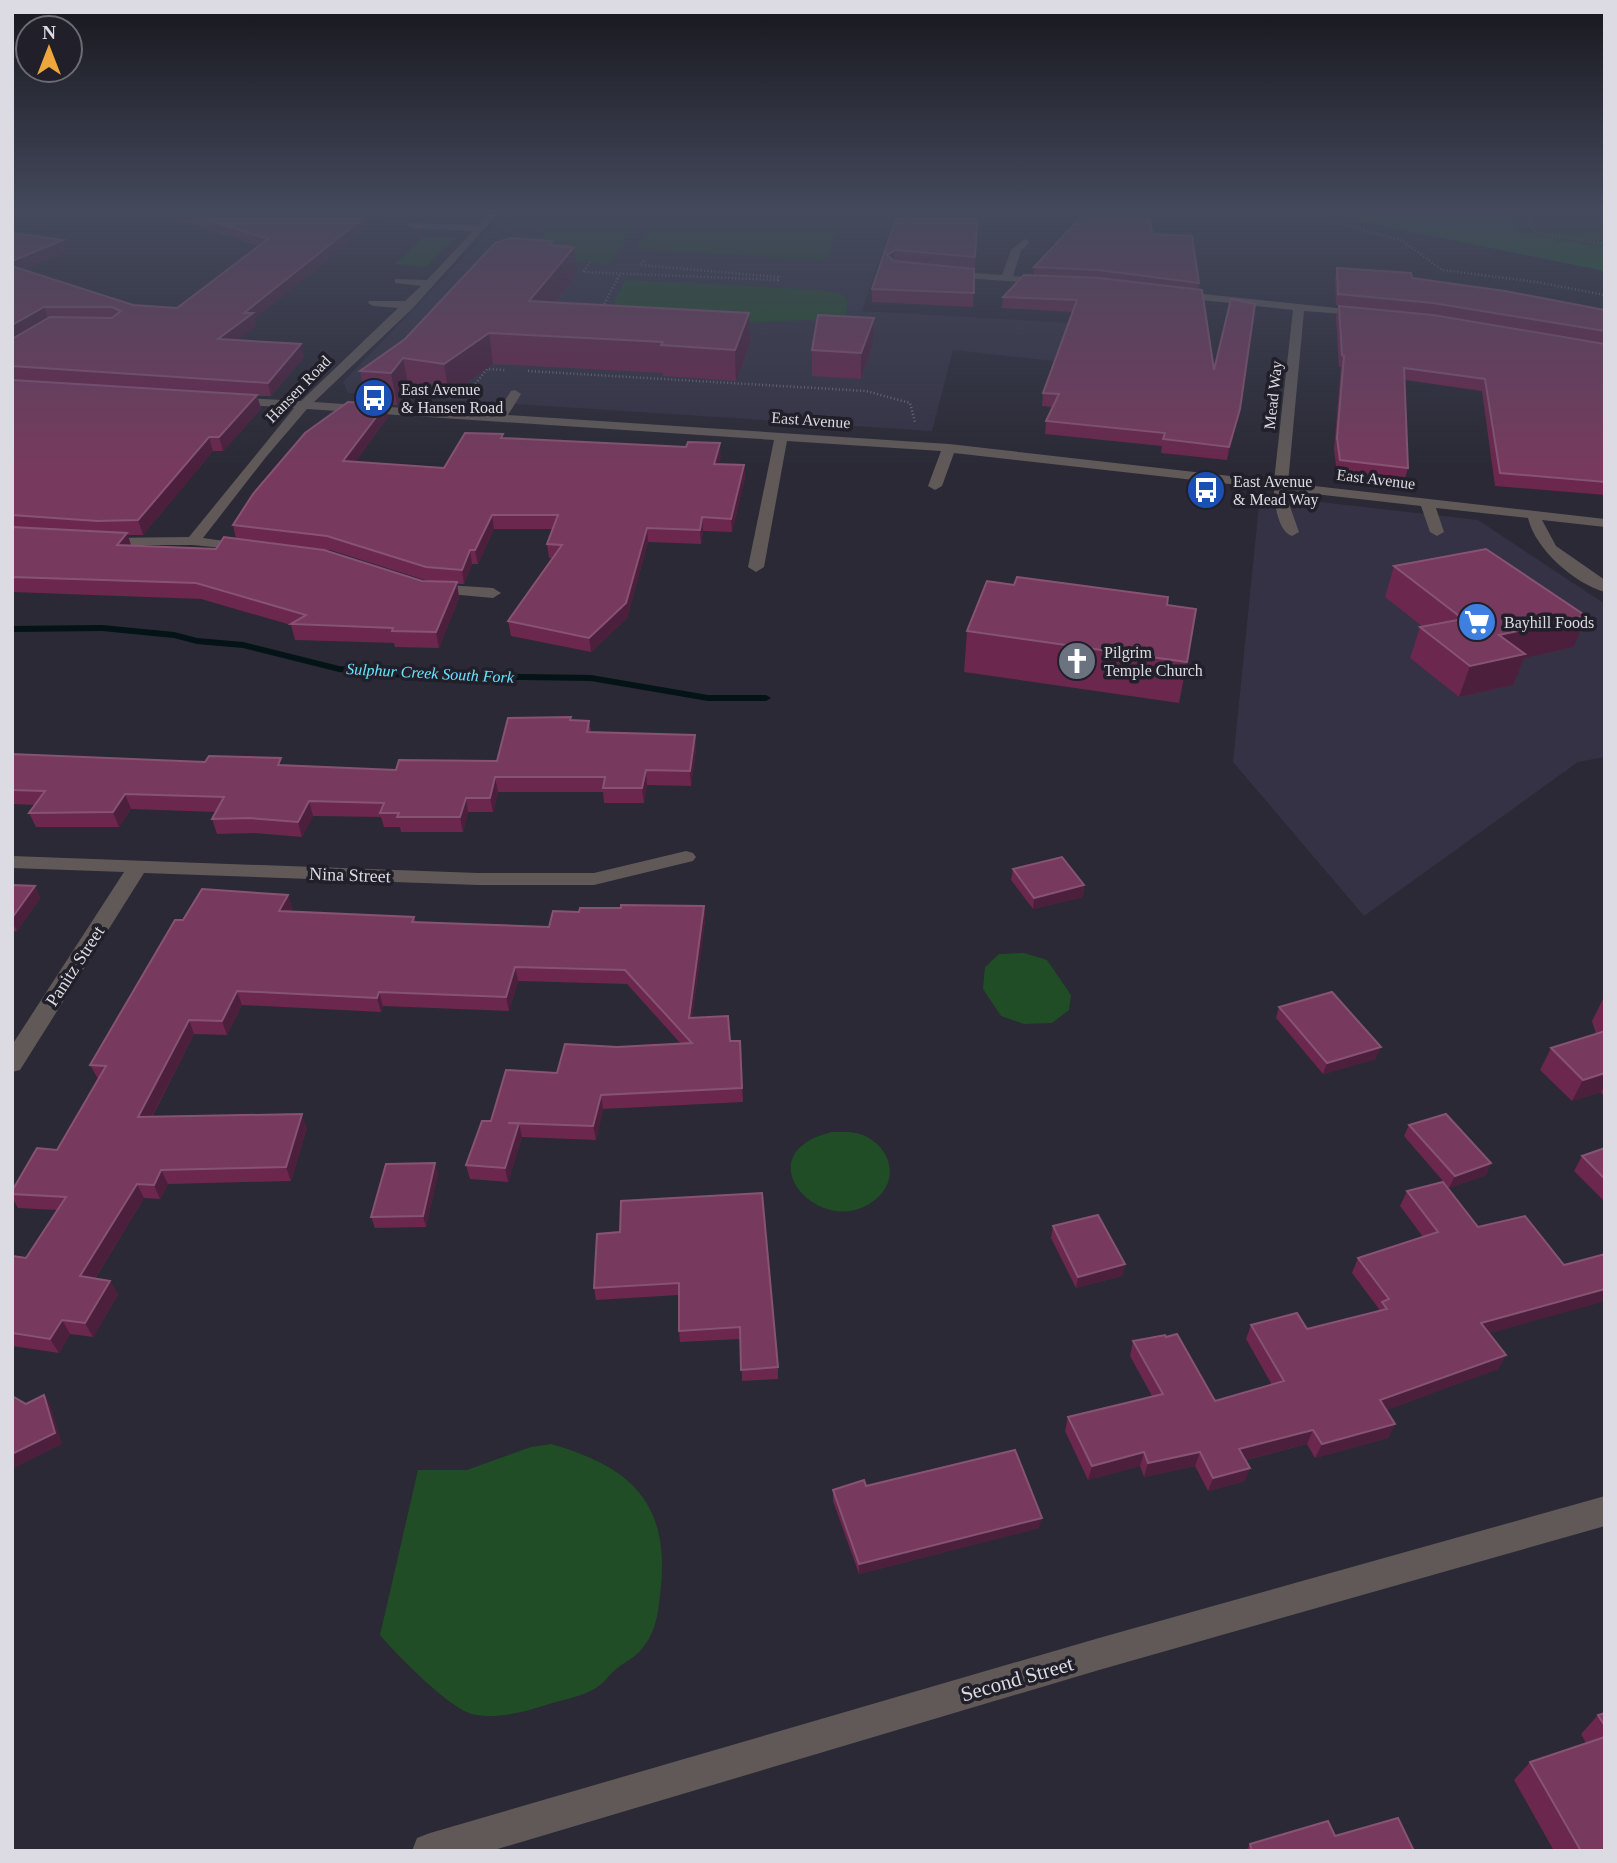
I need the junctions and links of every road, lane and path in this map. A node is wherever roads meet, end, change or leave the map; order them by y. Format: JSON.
{"nodes":[{"id":1,"x":418,"y":296,"type":"edge"},
{"id":2,"x":608,"y":296,"type":"edge"},
{"id":3,"x":1194,"y":296,"type":"edge"},
{"id":4,"x":373,"y":303,"type":"dead end"},
{"id":5,"x":410,"y":305,"type":"junction"},
{"id":6,"x":1299,"y":308,"type":"junction"},
{"id":7,"x":1378,"y":315,"type":"edge"},
{"id":8,"x":595,"y":320,"type":"edge"},
{"id":9,"x":649,"y":368,"type":"edge"},
{"id":10,"x":513,"y":370,"type":"edge"},
{"id":11,"x":526,"y":371,"type":"edge"},
{"id":12,"x":643,"y":379,"type":"junction"},
{"id":13,"x":515,"y":394,"type":"dead end"},
{"id":14,"x":467,"y":395,"type":"dead end"},
{"id":15,"x":223,"y":400,"type":"edge"},
{"id":16,"x":304,"y":405,"type":"junction"},
{"id":17,"x":500,"y":417,"type":"junction"},
{"id":18,"x":919,"y":428,"type":"dead end"},
{"id":19,"x":781,"y":436,"type":"junction"},
{"id":20,"x":949,"y":448,"type":"junction"},
{"id":21,"x":1281,"y":485,"type":"junction"},
{"id":22,"x":935,"y":486,"type":"dead end"},
{"id":23,"x":1427,"y":503,"type":"junction"},
{"id":24,"x":1534,"y":515,"type":"junction"},
{"id":25,"x":1605,"y":523,"type":"edge"},
{"id":26,"x":1292,"y":532,"type":"dead end"},
{"id":27,"x":1437,"y":532,"type":"dead end"},
{"id":28,"x":90,"y":541,"type":"edge"},
{"id":29,"x":193,"y":541,"type":"junction"},
{"id":30,"x":261,"y":550,"type":"edge"},
{"id":31,"x":756,"y":567,"type":"dead end"},
{"id":32,"x":414,"y":585,"type":"edge"},
{"id":33,"x":1605,"y":587,"type":"edge"},
{"id":34,"x":493,"y":593,"type":"dead end"},
{"id":35,"x":686,"y":857,"type":"dead end"},
{"id":36,"x":12,"y":862,"type":"edge"},
{"id":37,"x":137,"y":868,"type":"junction"},
{"id":38,"x":12,"y":1064,"type":"edge"},
{"id":39,"x":1605,"y":1511,"type":"edge"},
{"id":40,"x":430,"y":1851,"type":"edge"}],
"edges":[{"from":1,"to":5,"type":"street","name":"Hansen Road"},
{"from":2,"to":8,"type":"path"},
{"from":3,"to":6,"type":"street"},
{"from":4,"to":5,"type":"street"},
{"from":5,"to":16,"type":"street","name":"Hansen Road"},
{"from":6,"to":7,"type":"street"},
{"from":6,"to":21,"type":"street","name":"Mead Way"},
{"from":9,"to":12,"type":"path"},
{"from":10,"to":14,"type":"path"},
{"from":11,"to":12,"type":"path"},
{"from":12,"to":18,"type":"path"},
{"from":13,"to":17,"type":"street"},
{"from":15,"to":16,"type":"street","name":"East Avenue"},
{"from":16,"to":17,"type":"street","name":"East Avenue"},
{"from":16,"to":29,"type":"street","name":"Hansen Road"},
{"from":17,"to":19,"type":"street","name":"East Avenue"},
{"from":19,"to":20,"type":"street","name":"East Avenue"},
{"from":19,"to":31,"type":"street"},
{"from":20,"to":21,"type":"street","name":"East Avenue"},
{"from":20,"to":22,"type":"street"},
{"from":21,"to":23,"type":"street","name":"East Avenue"},
{"from":21,"to":26,"type":"street","name":"Mead Way"},
{"from":23,"to":24,"type":"street","name":"East Avenue"},
{"from":23,"to":27,"type":"street"},
{"from":24,"to":25,"type":"street","name":"East Avenue"},
{"from":24,"to":33,"type":"street"},
{"from":28,"to":29,"type":"street"},
{"from":29,"to":30,"type":"street"},
{"from":32,"to":34,"type":"street"},
{"from":35,"to":37,"type":"street","name":"Nina Street"},
{"from":36,"to":37,"type":"street","name":"Nina Street"},
{"from":37,"to":38,"type":"street","name":"Panitz Street"},
{"from":39,"to":40,"type":"street","name":"Second Street"}]}
